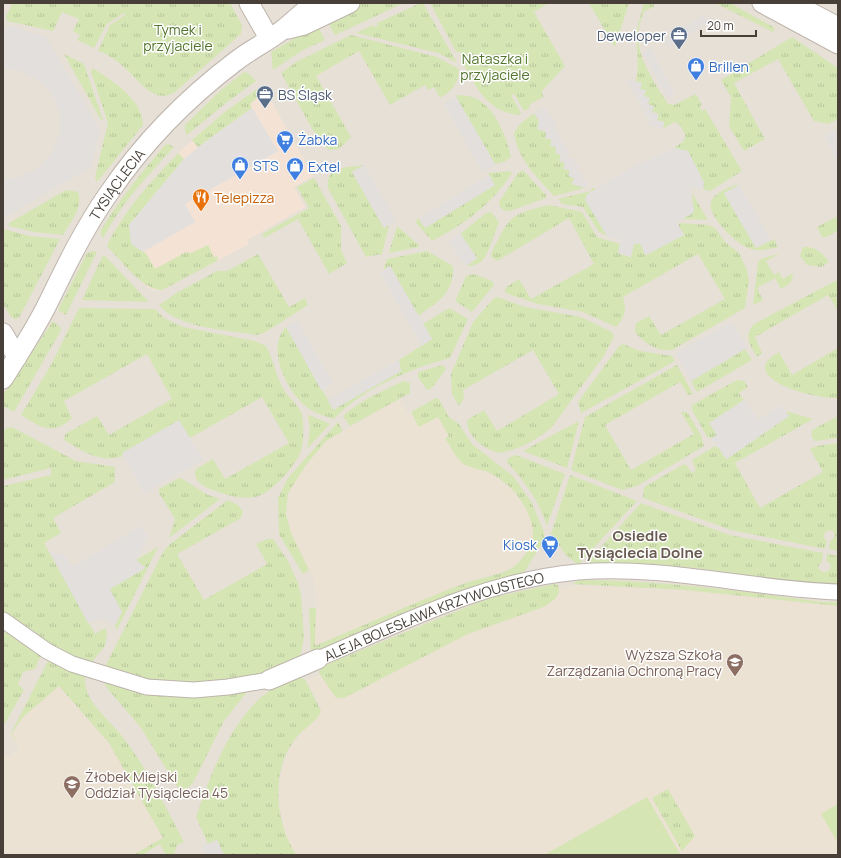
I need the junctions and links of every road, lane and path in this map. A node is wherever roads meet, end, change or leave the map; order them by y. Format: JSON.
{"nodes":[{"id":1,"x":249,"y":3,"type":"edge"},
{"id":2,"x":317,"y":3,"type":"edge"},
{"id":3,"x":350,"y":3,"type":"edge"},
{"id":4,"x":762,"y":3,"type":"edge"},
{"id":5,"x":793,"y":3,"type":"edge"},
{"id":6,"x":838,"y":27,"type":"edge"},
{"id":7,"x":275,"y":34,"type":"junction"},
{"id":8,"x":838,"y":44,"type":"edge"},
{"id":9,"x":3,"y":333,"type":"edge"},
{"id":10,"x":17,"y":357,"type":"junction"},
{"id":11,"x":3,"y":379,"type":"edge"},
{"id":12,"x":838,"y":592,"type":"edge"},
{"id":13,"x":3,"y":620,"type":"edge"},
{"id":14,"x":318,"y":659,"type":"joint"},
{"id":15,"x":269,"y":680,"type":"joint"}],
"edges":[{"from":1,"to":7,"type":"street"},
{"from":2,"to":7,"type":"street","name":"TYSIĄCLECIA"},
{"from":3,"to":7,"type":"street","name":"TYSIĄCLECIA"},
{"from":4,"to":8,"type":"street"},
{"from":5,"to":6,"type":"street"},
{"from":7,"to":10,"type":"street","name":"TYSIĄCLECIA"},
{"from":9,"to":10,"type":"street"},
{"from":10,"to":11,"type":"street","name":"TYSIĄCLECIA"},
{"from":12,"to":14,"type":"street","name":"ALEJA BOLESŁAWA KRZYWOUSTEGO"},
{"from":13,"to":15,"type":"street","name":"ALEJA BOLESŁAWA KRZYWOUSTEGO"},
{"from":14,"to":15,"type":"street","name":"ALEJA BOLESŁAWA KRZYWOUSTEGO"}]}
